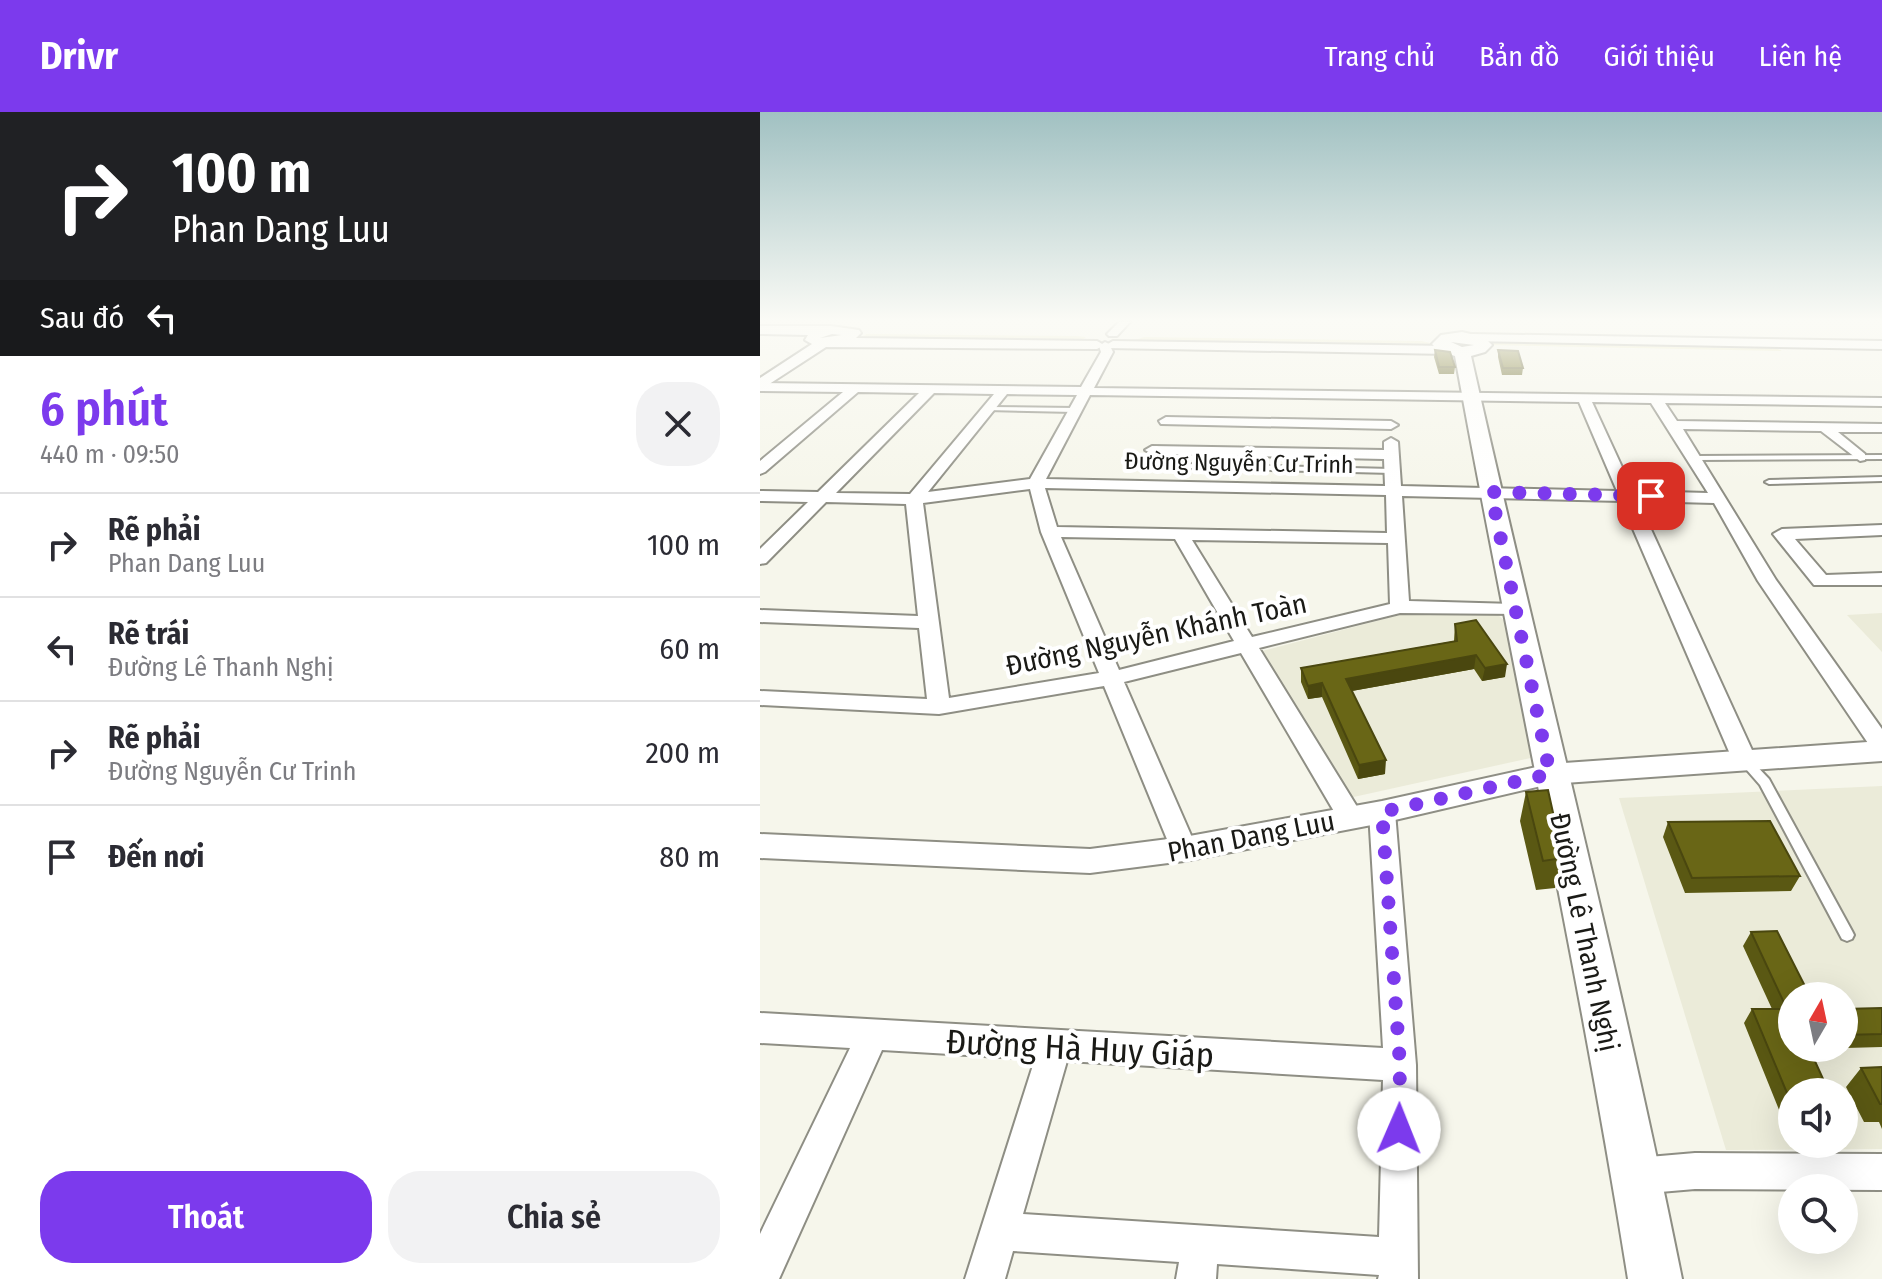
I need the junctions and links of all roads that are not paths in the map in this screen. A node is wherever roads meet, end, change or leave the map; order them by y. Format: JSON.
{"nodes":[{"id":1,"x":1094,"y":376,"type":"edge"},
{"id":2,"x":1468,"y":376,"type":"edge"},
{"id":3,"x":760,"y":386,"type":"edge"},
{"id":4,"x":854,"y":389,"type":"junction"},
{"id":5,"x":930,"y":390,"type":"junction"},
{"id":6,"x":1003,"y":391,"type":"junction"},
{"id":7,"x":1085,"y":392,"type":"junction"},
{"id":8,"x":1178,"y":392,"type":"junction"},
{"id":9,"x":1390,"y":397,"type":"junction"},
{"id":10,"x":1472,"y":398,"type":"junction"},
{"id":11,"x":1584,"y":399,"type":"junction"},
{"id":12,"x":1656,"y":400,"type":"junction"},
{"id":13,"x":1817,"y":401,"type":"junction"},
{"id":14,"x":1882,"y":402,"type":"edge"},
{"id":15,"x":989,"y":409,"type":"junction"},
{"id":16,"x":1074,"y":410,"type":"junction"},
{"id":17,"x":1166,"y":421,"type":"junction"},
{"id":18,"x":1391,"y":425,"type":"junction"},
{"id":19,"x":1674,"y":425,"type":"junction"},
{"id":20,"x":1824,"y":427,"type":"junction"},
{"id":21,"x":1846,"y":428,"type":"junction"},
{"id":22,"x":1882,"y":428,"type":"edge"},
{"id":23,"x":1152,"y":450,"type":"junction"},
{"id":24,"x":1860,"y":457,"type":"junction"},
{"id":25,"x":1882,"y":457,"type":"edge"},
{"id":26,"x":1696,"y":458,"type":"junction"},
{"id":27,"x":1392,"y":463,"type":"junction"},
{"id":28,"x":1145,"y":465,"type":"junction"},
{"id":29,"x":760,"y":469,"type":"edge"},
{"id":30,"x":1882,"y":479,"type":"edge"},
{"id":31,"x":1769,"y":482,"type":"dead end"},
{"id":32,"x":1036,"y":483,"type":"junction"},
{"id":33,"x":1136,"y":485,"type":"junction"},
{"id":34,"x":1393,"y":491,"type":"junction"},
{"id":35,"x":1491,"y":492,"type":"junction"},
{"id":36,"x":1629,"y":495,"type":"junction"},
{"id":37,"x":760,"y":496,"type":"edge"},
{"id":38,"x":820,"y":497,"type":"junction"},
{"id":39,"x":1718,"y":498,"type":"junction"},
{"id":40,"x":914,"y":499,"type":"junction"},
{"id":41,"x":1882,"y":530,"type":"edge"},
{"id":42,"x":1050,"y":532,"type":"junction"},
{"id":43,"x":1180,"y":534,"type":"junction"},
{"id":44,"x":1395,"y":538,"type":"junction"},
{"id":45,"x":760,"y":559,"type":"edge"},
{"id":46,"x":1882,"y":579,"type":"edge"},
{"id":47,"x":1400,"y":607,"type":"junction"},
{"id":48,"x":1514,"y":610,"type":"junction"},
{"id":49,"x":760,"y":616,"type":"edge"},
{"id":50,"x":929,"y":622,"type":"junction"},
{"id":51,"x":1245,"y":645,"type":"junction"},
{"id":52,"x":1112,"y":678,"type":"junction"},
{"id":53,"x":760,"y":698,"type":"edge"},
{"id":54,"x":939,"y":707,"type":"junction"},
{"id":55,"x":1882,"y":749,"type":"edge"},
{"id":56,"x":1745,"y":761,"type":"junction"},
{"id":57,"x":1550,"y":774,"type":"junction"},
{"id":58,"x":1367,"y":815,"type":"junction"},
{"id":59,"x":760,"y":846,"type":"edge"},
{"id":60,"x":1184,"y":849,"type":"junction"},
{"id":61,"x":1847,"y":935,"type":"dead end"},
{"id":62,"x":760,"y":1028,"type":"edge"},
{"id":63,"x":872,"y":1037,"type":"junction"},
{"id":64,"x":1055,"y":1047,"type":"junction"},
{"id":65,"x":1400,"y":1065,"type":"junction"},
{"id":66,"x":1882,"y":1172,"type":"edge"},
{"id":67,"x":1637,"y":1176,"type":"junction"},
{"id":68,"x":999,"y":1231,"type":"junction"},
{"id":69,"x":1198,"y":1261,"type":"edge"},
{"id":70,"x":1398,"y":1268,"type":"edge"},
{"id":71,"x":760,"y":1276,"type":"edge"},
{"id":72,"x":985,"y":1279,"type":"edge"},
{"id":73,"x":1655,"y":1279,"type":"edge"}],
"edges":[{"from":1,"to":7,"type":"street"},
{"from":2,"to":10,"type":"main road","name":"Đường Lê Thanh Nghị"},
{"from":3,"to":4,"type":"street"},
{"from":4,"to":5,"type":"street"},
{"from":4,"to":29,"type":"street"},
{"from":5,"to":6,"type":"street"},
{"from":5,"to":38,"type":"street"},
{"from":6,"to":7,"type":"street"},
{"from":6,"to":15,"type":"street"},
{"from":7,"to":8,"type":"street"},
{"from":7,"to":16,"type":"street"},
{"from":8,"to":9,"type":"street"},
{"from":8,"to":17,"type":"street"},
{"from":9,"to":10,"type":"street"},
{"from":9,"to":18,"type":"street"},
{"from":10,"to":11,"type":"street"},
{"from":10,"to":35,"type":"main road","name":"Đường Lê Thanh Nghị"},
{"from":11,"to":12,"type":"street"},
{"from":11,"to":36,"type":"street"},
{"from":12,"to":13,"type":"street"},
{"from":12,"to":19,"type":"street"},
{"from":13,"to":14,"type":"street"},
{"from":13,"to":21,"type":"street"},
{"from":15,"to":16,"type":"lane"},
{"from":15,"to":40,"type":"street"},
{"from":16,"to":32,"type":"street"},
{"from":17,"to":18,"type":"street"},
{"from":17,"to":23,"type":"street"},
{"from":18,"to":27,"type":"street"},
{"from":19,"to":20,"type":"street"},
{"from":19,"to":26,"type":"street"},
{"from":20,"to":21,"type":"street"},
{"from":20,"to":24,"type":"street"},
{"from":21,"to":22,"type":"street"},
{"from":23,"to":27,"type":"street"},
{"from":23,"to":28,"type":"street"},
{"from":24,"to":25,"type":"lane"},
{"from":24,"to":26,"type":"lane"},
{"from":26,"to":39,"type":"street"},
{"from":27,"to":28,"type":"lane"},
{"from":27,"to":34,"type":"street"},
{"from":28,"to":33,"type":"street"},
{"from":30,"to":31,"type":"lane"},
{"from":32,"to":33,"type":"street","name":"Đường Nguyễn Cư Trinh"},
{"from":32,"to":40,"type":"street","name":"Đường Nguyễn Cư Trinh"},
{"from":32,"to":42,"type":"street"},
{"from":33,"to":34,"type":"street","name":"Đường Nguyễn Cư Trinh"},
{"from":34,"to":35,"type":"street","name":"Đường Nguyễn Cư Trinh"},
{"from":34,"to":44,"type":"street"},
{"from":35,"to":36,"type":"street","name":"Đường Nguyễn Cư Trinh"},
{"from":35,"to":48,"type":"main road","name":"Đường Lê Thanh Nghị"},
{"from":36,"to":39,"type":"street","name":"Đường Nguyễn Cư Trinh"},
{"from":36,"to":56,"type":"street"},
{"from":37,"to":38,"type":"street","name":"Đường Nguyễn Cư Trinh"},
{"from":38,"to":40,"type":"street","name":"Đường Nguyễn Cư Trinh"},
{"from":38,"to":45,"type":"street"},
{"from":39,"to":55,"type":"street"},
{"from":40,"to":50,"type":"street"},
{"from":41,"to":46,"type":"street"},
{"from":42,"to":43,"type":"street"},
{"from":42,"to":52,"type":"street"},
{"from":43,"to":44,"type":"street"},
{"from":43,"to":51,"type":"street"},
{"from":44,"to":47,"type":"street"},
{"from":47,"to":48,"type":"street","name":"Đường Nguyễn Khánh Toàn"},
{"from":47,"to":51,"type":"street","name":"Đường Nguyễn Khánh Toàn"},
{"from":48,"to":57,"type":"main road","name":"Đường Lê Thanh Nghị"},
{"from":49,"to":50,"type":"street"},
{"from":50,"to":54,"type":"street"},
{"from":51,"to":52,"type":"street","name":"Đường Nguyễn Khánh Toàn"},
{"from":51,"to":58,"type":"street"},
{"from":52,"to":54,"type":"street","name":"Đường Nguyễn Khánh Toàn"},
{"from":52,"to":60,"type":"street"},
{"from":53,"to":54,"type":"street","name":"Đường Nguyễn Khánh Toàn"},
{"from":55,"to":56,"type":"street","name":"Phan Dang Luu"},
{"from":56,"to":57,"type":"street","name":"Phan Dang Luu"},
{"from":56,"to":61,"type":"lane"},
{"from":57,"to":58,"type":"street","name":"Phan Dang Luu"},
{"from":57,"to":67,"type":"main road","name":"Đường Lê Thanh Nghị"},
{"from":58,"to":60,"type":"street","name":"Phan Dang Luu"},
{"from":58,"to":65,"type":"street"},
{"from":59,"to":60,"type":"street","name":"Phan Dang Luu"},
{"from":62,"to":63,"type":"street","name":"Đường Hà Huy Giáp"},
{"from":63,"to":64,"type":"street","name":"Đường Hà Huy Giáp"},
{"from":63,"to":71,"type":"street"},
{"from":64,"to":65,"type":"street","name":"Đường Hà Huy Giáp"},
{"from":64,"to":68,"type":"street"},
{"from":65,"to":70,"type":"street"},
{"from":66,"to":67,"type":"street"},
{"from":67,"to":73,"type":"main road","name":"Đường Lê Thanh Nghị"},
{"from":68,"to":69,"type":"street"},
{"from":68,"to":72,"type":"street"},
{"from":69,"to":70,"type":"street"}]}
